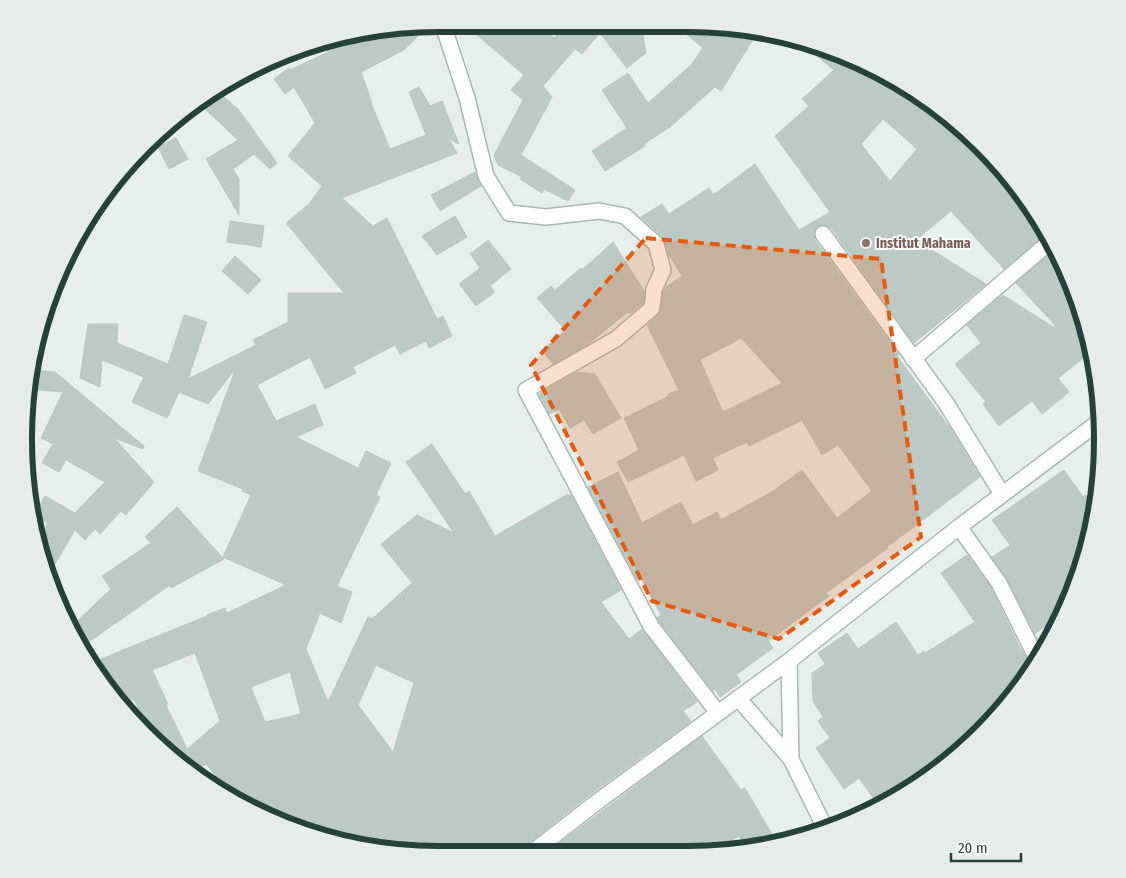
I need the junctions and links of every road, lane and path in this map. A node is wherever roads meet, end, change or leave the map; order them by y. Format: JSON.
{"nodes":[{"id":1,"x":445,"y":32,"type":"edge"},
{"id":2,"x":824,"y":234,"type":"dead end"},
{"id":3,"x":1045,"y":246,"type":"edge"},
{"id":4,"x":913,"y":359,"type":"junction"},
{"id":5,"x":1094,"y":426,"type":"edge"},
{"id":6,"x":1002,"y":494,"type":"junction"},
{"id":7,"x":959,"y":526,"type":"junction"},
{"id":8,"x":1033,"y":651,"type":"edge"},
{"id":9,"x":790,"y":661,"type":"junction"},
{"id":10,"x":738,"y":698,"type":"junction"},
{"id":11,"x":718,"y":714,"type":"junction"},
{"id":12,"x":791,"y":759,"type":"junction"},
{"id":13,"x":822,"y":822,"type":"edge"},
{"id":14,"x":540,"y":846,"type":"edge"}],
"edges":[{"from":1,"to":11,"type":"street"},
{"from":2,"to":4,"type":"street"},
{"from":3,"to":4,"type":"street"},
{"from":4,"to":6,"type":"street"},
{"from":5,"to":6,"type":"street"},
{"from":6,"to":7,"type":"street"},
{"from":7,"to":8,"type":"street"},
{"from":7,"to":9,"type":"street"},
{"from":9,"to":10,"type":"street"},
{"from":9,"to":12,"type":"street"},
{"from":10,"to":11,"type":"street"},
{"from":10,"to":12,"type":"street"},
{"from":11,"to":14,"type":"street"},
{"from":12,"to":13,"type":"street"}]}
